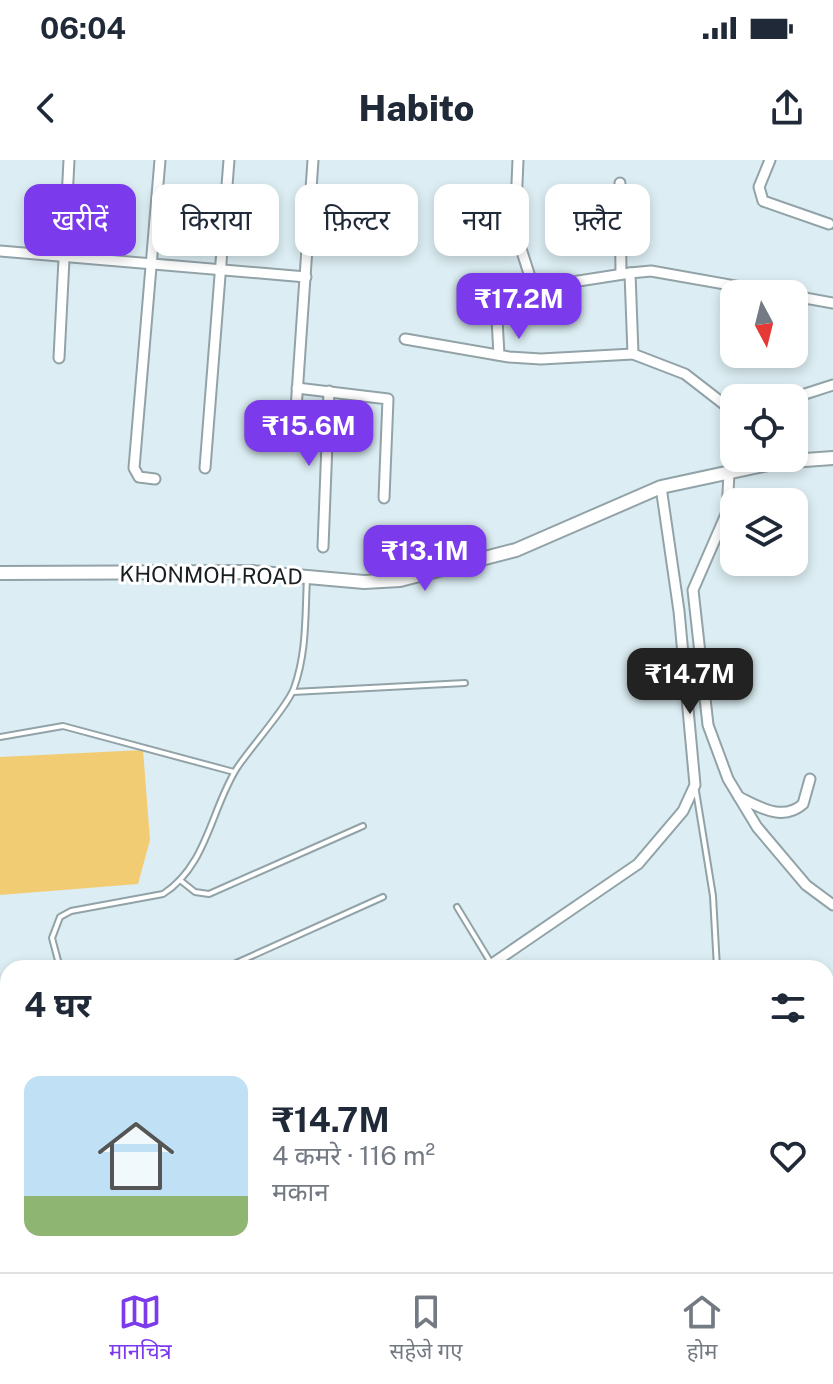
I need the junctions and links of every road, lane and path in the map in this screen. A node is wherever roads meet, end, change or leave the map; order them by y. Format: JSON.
{"nodes":[{"id":1,"x":69,"y":160,"type":"edge"},
{"id":2,"x":160,"y":160,"type":"edge"},
{"id":3,"x":229,"y":160,"type":"edge"},
{"id":4,"x":313,"y":160,"type":"edge"},
{"id":5,"x":518,"y":160,"type":"edge"},
{"id":6,"x":770,"y":160,"type":"edge"},
{"id":7,"x":620,"y":183,"type":"dead end"},
{"id":8,"x":68,"y":184,"type":"edge"},
{"id":9,"x":829,"y":224,"type":"dead end"},
{"id":10,"x":0,"y":251,"type":"edge"},
{"id":11,"x":24,"y":252,"type":"edge"},
{"id":12,"x":64,"y":256,"type":"edge"},
{"id":13,"x":74,"y":256,"type":"edge"},
{"id":14,"x":153,"y":264,"type":"junction"},
{"id":15,"x":223,"y":270,"type":"junction"},
{"id":16,"x":626,"y":274,"type":"junction"},
{"id":17,"x":306,"y":277,"type":"junction"},
{"id":18,"x":720,"y":283,"type":"edge"},
{"id":19,"x":808,"y":299,"type":"edge"},
{"id":20,"x":496,"y":301,"type":"dead end"},
{"id":21,"x":833,"y":303,"type":"edge"},
{"id":22,"x":405,"y":339,"type":"dead end"},
{"id":23,"x":633,"y":354,"type":"junction"},
{"id":24,"x":499,"y":355,"type":"junction"},
{"id":25,"x":59,"y":358,"type":"dead end"},
{"id":26,"x":833,"y":385,"type":"edge"},
{"id":27,"x":297,"y":388,"type":"junction"},
{"id":28,"x":329,"y":391,"type":"junction"},
{"id":29,"x":808,"y":393,"type":"edge"},
{"id":30,"x":720,"y":401,"type":"edge"},
{"id":31,"x":295,"y":424,"type":"dead end"},
{"id":32,"x":833,"y":458,"type":"edge"},
{"id":33,"x":808,"y":459,"type":"edge"},
{"id":34,"x":205,"y":468,"type":"dead end"},
{"id":35,"x":734,"y":472,"type":"edge"},
{"id":36,"x":729,"y":473,"type":"junction"},
{"id":37,"x":155,"y":479,"type":"dead end"},
{"id":38,"x":661,"y":487,"type":"junction"},
{"id":39,"x":384,"y":498,"type":"dead end"},
{"id":40,"x":323,"y":547,"type":"dead end"},
{"id":41,"x":0,"y":573,"type":"edge"},
{"id":42,"x":307,"y":576,"type":"junction"},
{"id":43,"x":465,"y":683,"type":"dead end"},
{"id":44,"x":293,"y":692,"type":"junction"},
{"id":45,"x":0,"y":737,"type":"edge"},
{"id":46,"x":235,"y":772,"type":"junction"},
{"id":47,"x":810,"y":779,"type":"dead end"},
{"id":48,"x":695,"y":785,"type":"junction"},
{"id":49,"x":739,"y":797,"type":"junction"},
{"id":50,"x":363,"y":826,"type":"dead end"},
{"id":51,"x":180,"y":880,"type":"junction"},
{"id":52,"x":383,"y":897,"type":"dead end"},
{"id":53,"x":833,"y":905,"type":"edge"},
{"id":54,"x":457,"y":907,"type":"dead end"},
{"id":55,"x":58,"y":960,"type":"edge"},
{"id":56,"x":243,"y":960,"type":"edge"},
{"id":57,"x":486,"y":960,"type":"edge"},
{"id":58,"x":497,"y":960,"type":"edge"},
{"id":59,"x":717,"y":960,"type":"edge"}],
"edges":[{"from":1,"to":8,"type":"street"},
{"from":2,"to":14,"type":"street"},
{"from":3,"to":15,"type":"street"},
{"from":4,"to":17,"type":"street"},
{"from":5,"to":16,"type":"street"},
{"from":6,"to":9,"type":"street"},
{"from":7,"to":16,"type":"street"},
{"from":10,"to":11,"type":"street"},
{"from":12,"to":25,"type":"street"},
{"from":13,"to":14,"type":"street"},
{"from":14,"to":15,"type":"street"},
{"from":14,"to":37,"type":"street"},
{"from":15,"to":17,"type":"street"},
{"from":15,"to":34,"type":"street"},
{"from":16,"to":18,"type":"street"},
{"from":16,"to":23,"type":"street"},
{"from":17,"to":27,"type":"street"},
{"from":19,"to":21,"type":"street"},
{"from":20,"to":24,"type":"street"},
{"from":22,"to":24,"type":"street"},
{"from":23,"to":24,"type":"street"},
{"from":23,"to":30,"type":"street"},
{"from":26,"to":29,"type":"street"},
{"from":27,"to":28,"type":"street"},
{"from":27,"to":31,"type":"street"},
{"from":28,"to":39,"type":"street"},
{"from":28,"to":40,"type":"street"},
{"from":32,"to":33,"type":"main road","name":"KHONMOH ROAD"},
{"from":35,"to":36,"type":"main road","name":"KHONMOH ROAD"},
{"from":36,"to":38,"type":"main road","name":"KHONMOH ROAD"},
{"from":36,"to":49,"type":"street"},
{"from":38,"to":42,"type":"main road","name":"KHONMOH ROAD"},
{"from":38,"to":48,"type":"street"},
{"from":41,"to":42,"type":"main road","name":"KHONMOH ROAD"},
{"from":42,"to":44,"type":"lane"},
{"from":43,"to":44,"type":"lane"},
{"from":44,"to":46,"type":"lane"},
{"from":45,"to":46,"type":"lane"},
{"from":46,"to":51,"type":"lane"},
{"from":47,"to":49,"type":"street"},
{"from":48,"to":58,"type":"street"},
{"from":48,"to":59,"type":"lane"},
{"from":49,"to":53,"type":"street"},
{"from":50,"to":51,"type":"lane"},
{"from":51,"to":55,"type":"lane"},
{"from":52,"to":56,"type":"lane"},
{"from":54,"to":57,"type":"lane"}]}
